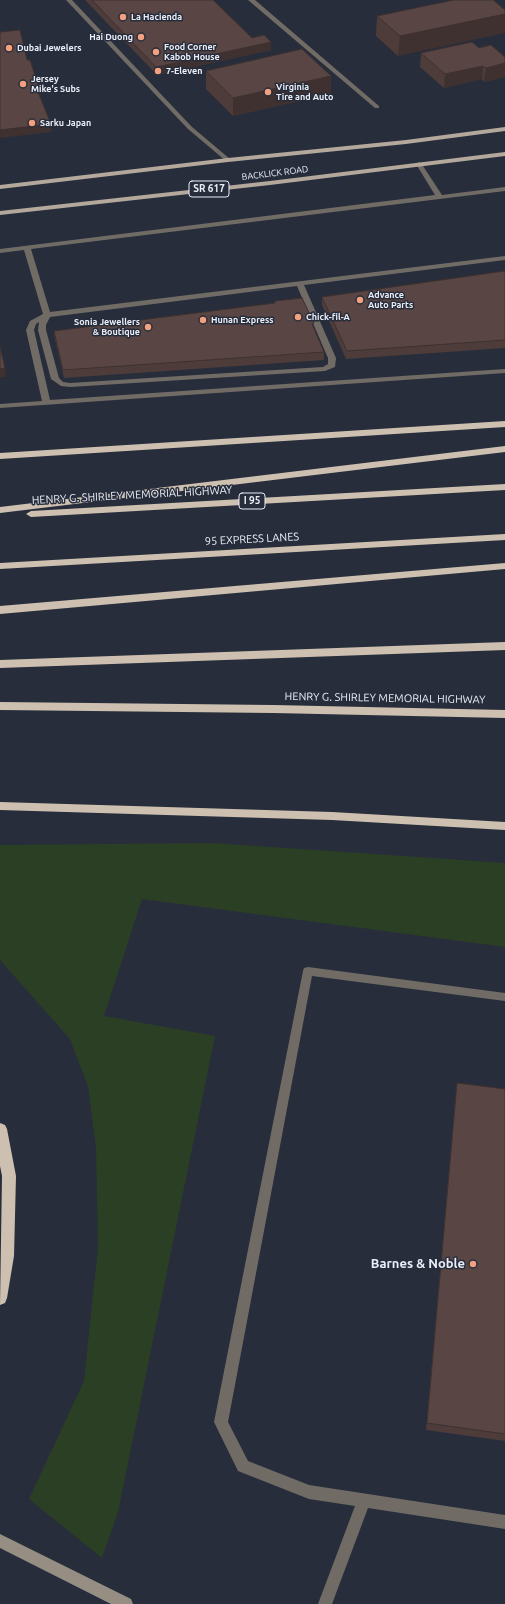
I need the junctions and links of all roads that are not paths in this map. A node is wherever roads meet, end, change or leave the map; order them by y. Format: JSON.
{"nodes":[{"id":1,"x":69,"y":0,"type":"edge"},
{"id":2,"x":251,"y":0,"type":"edge"},
{"id":3,"x":377,"y":107,"type":"dead end"},
{"id":4,"x":505,"y":129,"type":"edge"},
{"id":5,"x":505,"y":154,"type":"edge"},
{"id":6,"x":228,"y":160,"type":"junction"},
{"id":7,"x":419,"y":164,"type":"junction"},
{"id":8,"x":0,"y":187,"type":"edge"},
{"id":9,"x":505,"y":189,"type":"edge"},
{"id":10,"x":440,"y":197,"type":"junction"},
{"id":11,"x":0,"y":213,"type":"edge"},
{"id":12,"x":27,"y":248,"type":"junction"},
{"id":13,"x":0,"y":251,"type":"edge"},
{"id":14,"x":505,"y":258,"type":"edge"},
{"id":15,"x":300,"y":284,"type":"junction"},
{"id":16,"x":47,"y":315,"type":"junction"},
{"id":17,"x":505,"y":371,"type":"edge"},
{"id":18,"x":46,"y":402,"type":"junction"},
{"id":19,"x":0,"y":406,"type":"edge"},
{"id":20,"x":505,"y":424,"type":"edge"},
{"id":21,"x":505,"y":449,"type":"edge"},
{"id":22,"x":0,"y":456,"type":"edge"},
{"id":23,"x":505,"y":487,"type":"edge"},
{"id":24,"x":0,"y":510,"type":"edge"},
{"id":25,"x":0,"y":515,"type":"edge"},
{"id":26,"x":505,"y":537,"type":"edge"},
{"id":27,"x":0,"y":566,"type":"edge"},
{"id":28,"x":505,"y":566,"type":"edge"},
{"id":29,"x":0,"y":610,"type":"edge"},
{"id":30,"x":505,"y":646,"type":"edge"},
{"id":31,"x":0,"y":664,"type":"edge"},
{"id":32,"x":0,"y":706,"type":"edge"},
{"id":33,"x":505,"y":714,"type":"edge"},
{"id":34,"x":0,"y":806,"type":"edge"},
{"id":35,"x":505,"y":826,"type":"edge"},
{"id":36,"x":505,"y":997,"type":"edge"},
{"id":37,"x":0,"y":1129,"type":"edge"},
{"id":38,"x":0,"y":1298,"type":"edge"},
{"id":39,"x":364,"y":1500,"type":"junction"},
{"id":40,"x":505,"y":1522,"type":"edge"},
{"id":41,"x":0,"y":1541,"type":"edge"},
{"id":42,"x":126,"y":1604,"type":"edge"},
{"id":43,"x":325,"y":1604,"type":"edge"}],
"edges":[{"from":1,"to":6,"type":"lane"},
{"from":2,"to":3,"type":"lane"},
{"from":4,"to":6,"type":"main road","name":"BACKLICK ROAD","number":"SR 617"},
{"from":5,"to":7,"type":"main road","name":"BACKLICK ROAD","number":"SR 617"},
{"from":6,"to":8,"type":"main road","name":"BACKLICK ROAD","number":"SR 617"},
{"from":7,"to":10,"type":"lane"},
{"from":7,"to":11,"type":"main road","name":"BACKLICK ROAD","number":"SR 617"},
{"from":9,"to":10,"type":"lane"},
{"from":10,"to":12,"type":"lane"},
{"from":12,"to":13,"type":"lane"},
{"from":12,"to":16,"type":"lane"},
{"from":14,"to":15,"type":"lane"},
{"from":15,"to":16,"type":"lane"},
{"from":15,"to":16,"type":"lane"},
{"from":16,"to":18,"type":"lane"},
{"from":17,"to":18,"type":"lane"},
{"from":18,"to":19,"type":"lane"},
{"from":20,"to":22,"type":"highway"},
{"from":21,"to":24,"type":"highway"},
{"from":23,"to":25,"type":"highway","name":"HENRY G. SHIRLEY MEMORIAL HIGHWAY","number":"I 95"},
{"from":26,"to":27,"type":"highway","name":"95 EXPRESS LANES"},
{"from":28,"to":29,"type":"highway"},
{"from":30,"to":31,"type":"highway"},
{"from":32,"to":33,"type":"highway","name":"HENRY G. SHIRLEY MEMORIAL HIGHWAY"},
{"from":34,"to":35,"type":"highway"},
{"from":36,"to":39,"type":"lane"},
{"from":37,"to":38,"type":"highway"},
{"from":39,"to":40,"type":"lane"},
{"from":39,"to":43,"type":"lane"},
{"from":41,"to":42,"type":"main road"}]}
